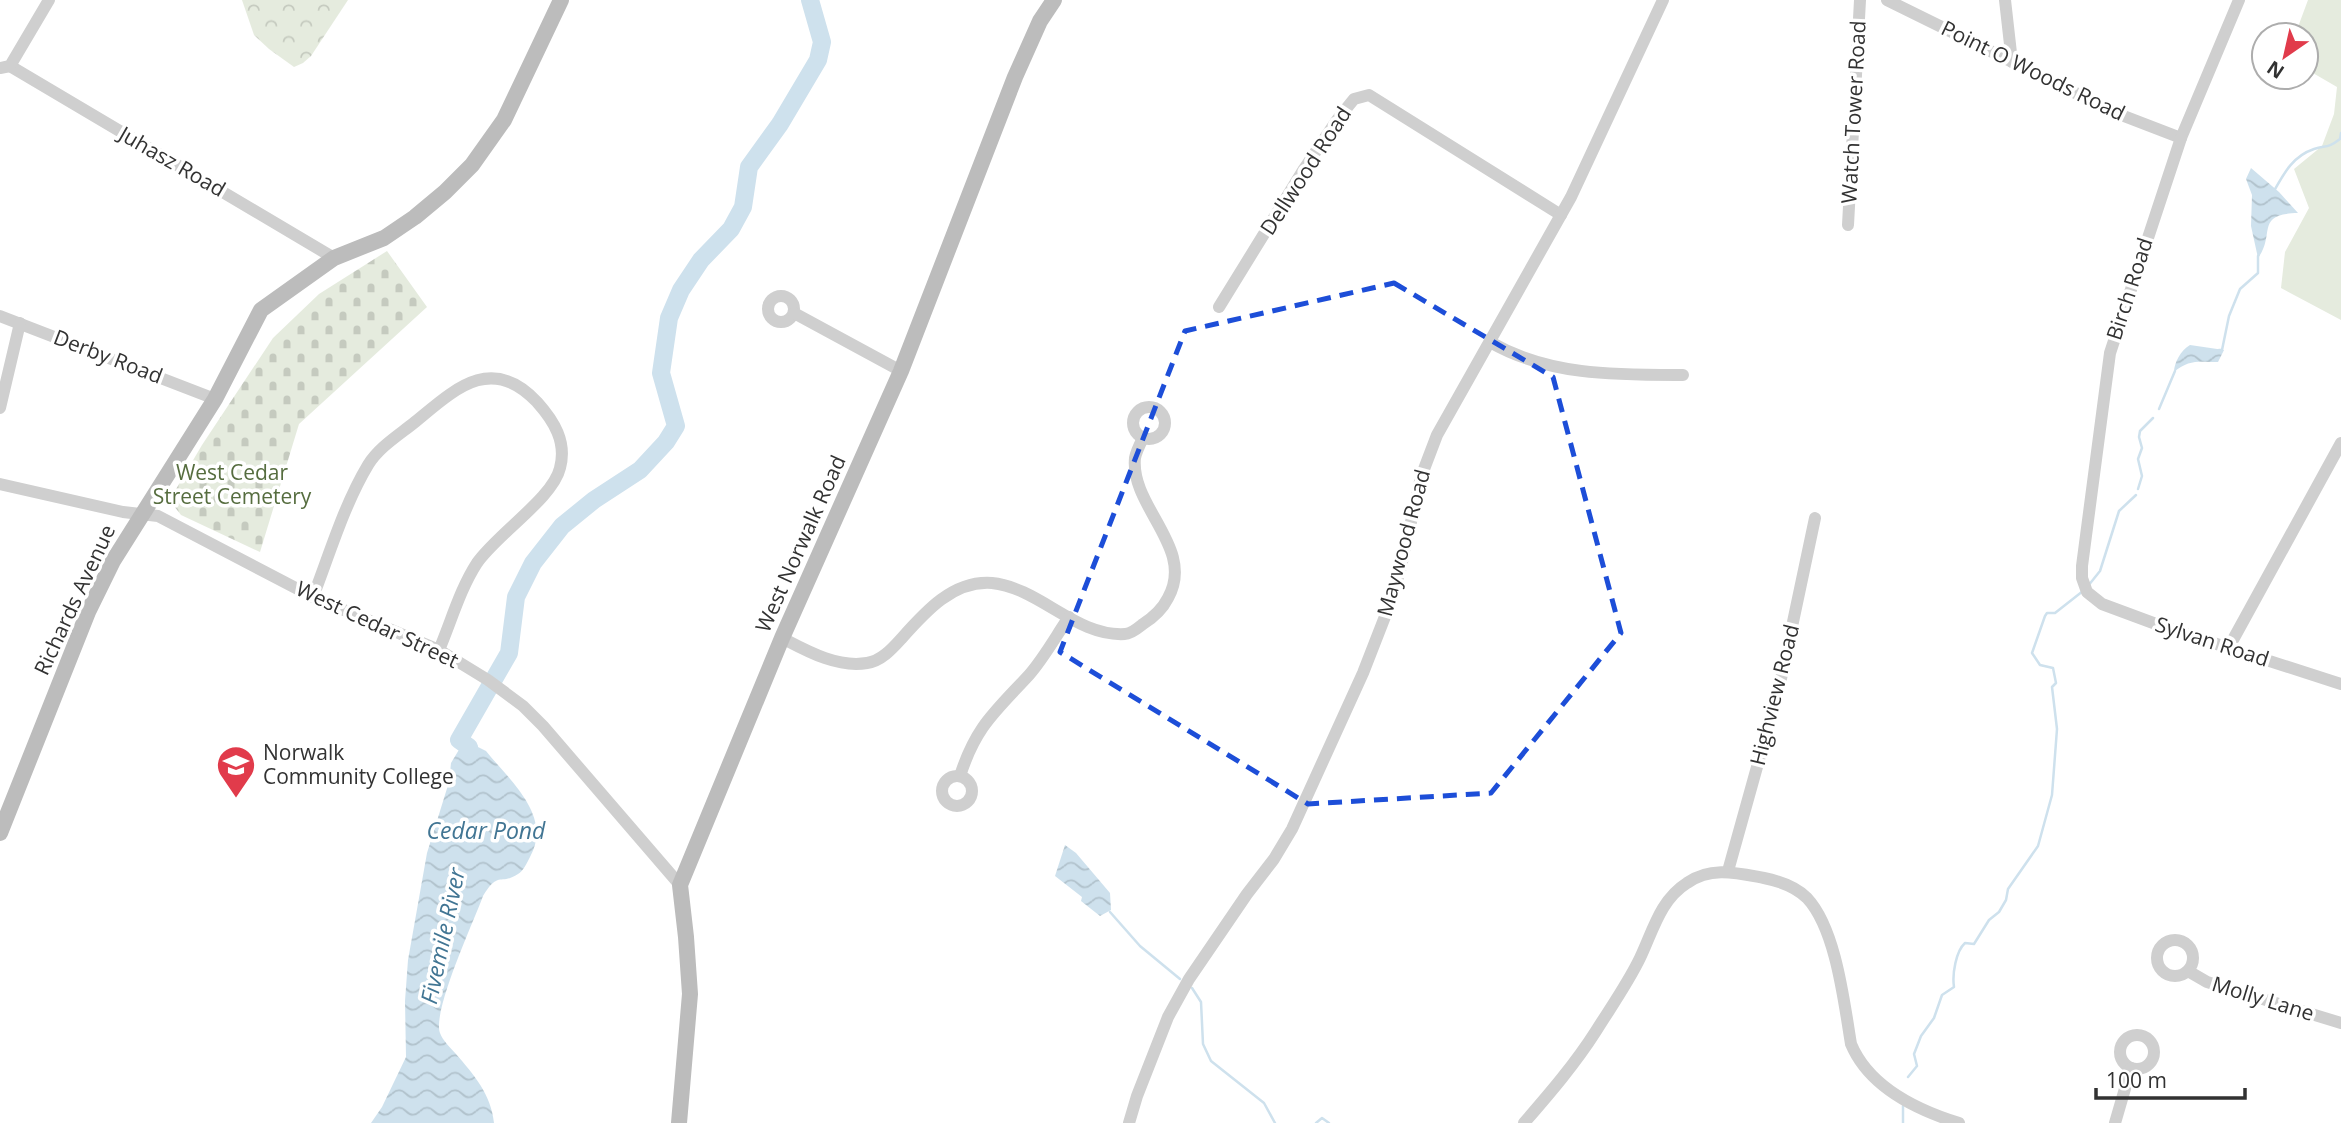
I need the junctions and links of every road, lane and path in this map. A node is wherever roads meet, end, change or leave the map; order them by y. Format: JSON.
{"nodes":[{"id":1,"x":49,"y":0,"type":"edge"},
{"id":2,"x":561,"y":0,"type":"edge"},
{"id":3,"x":1054,"y":0,"type":"edge"},
{"id":4,"x":1663,"y":0,"type":"edge"},
{"id":5,"x":1860,"y":0,"type":"edge"},
{"id":6,"x":1888,"y":0,"type":"edge"},
{"id":7,"x":2005,"y":0,"type":"edge"},
{"id":8,"x":2239,"y":0,"type":"edge"},
{"id":9,"x":2012,"y":62,"type":"junction"},
{"id":10,"x":5,"y":67,"type":"edge"},
{"id":11,"x":2181,"y":138,"type":"junction"},
{"id":12,"x":1561,"y":215,"type":"junction"},
{"id":13,"x":1848,"y":225,"type":"dead end"},
{"id":14,"x":334,"y":257,"type":"junction"},
{"id":15,"x":1219,"y":307,"type":"dead end"},
{"id":16,"x":794,"y":313,"type":"dead end"},
{"id":17,"x":0,"y":316,"type":"edge"},
{"id":18,"x":20,"y":323,"type":"junction"},
{"id":19,"x":1490,"y":342,"type":"junction"},
{"id":20,"x":901,"y":371,"type":"junction"},
{"id":21,"x":1683,"y":375,"type":"dead end"},
{"id":22,"x":215,"y":398,"type":"junction"},
{"id":23,"x":0,"y":408,"type":"edge"},
{"id":24,"x":1143,"y":438,"type":"dead end"},
{"id":25,"x":2341,"y":443,"type":"edge"},
{"id":26,"x":0,"y":484,"type":"edge"},
{"id":27,"x":140,"y":514,"type":"junction"},
{"id":28,"x":1815,"y":518,"type":"dead end"},
{"id":29,"x":2085,"y":588,"type":"joint"},
{"id":30,"x":313,"y":597,"type":"junction"},
{"id":31,"x":1069,"y":617,"type":"junction"},
{"id":32,"x":782,"y":638,"type":"junction"},
{"id":33,"x":2229,"y":647,"type":"junction"},
{"id":34,"x":439,"y":650,"type":"junction"},
{"id":35,"x":2341,"y":684,"type":"edge"},
{"id":36,"x":960,"y":776,"type":"dead end"},
{"id":37,"x":0,"y":833,"type":"edge"},
{"id":38,"x":1728,"y":871,"type":"junction"},
{"id":39,"x":680,"y":885,"type":"junction"},
{"id":40,"x":2188,"y":971,"type":"dead end"},
{"id":41,"x":2341,"y":1023,"type":"edge"},
{"id":42,"x":2131,"y":1068,"type":"dead end"},
{"id":43,"x":679,"y":1123,"type":"edge"},
{"id":44,"x":1129,"y":1123,"type":"edge"},
{"id":45,"x":1524,"y":1123,"type":"edge"},
{"id":46,"x":1959,"y":1123,"type":"edge"},
{"id":47,"x":2115,"y":1123,"type":"edge"}],
"edges":[{"from":1,"to":10,"type":"street","name":"Juhasz Road"},
{"from":2,"to":14,"type":"main road","name":"Richards Avenue"},
{"from":3,"to":20,"type":"main road","name":"West Norwalk Road"},
{"from":4,"to":12,"type":"street","name":"Maywood Road"},
{"from":5,"to":13,"type":"street","name":"Watch Tower Road"},
{"from":6,"to":9,"type":"street","name":"Point O Woods Road"},
{"from":7,"to":9,"type":"street"},
{"from":8,"to":11,"type":"street","name":"Birch Road"},
{"from":9,"to":11,"type":"street","name":"Point O Woods Road"},
{"from":10,"to":14,"type":"street","name":"Juhasz Road"},
{"from":11,"to":29,"type":"street","name":"Birch Road"},
{"from":12,"to":15,"type":"street","name":"Dellwood Road"},
{"from":12,"to":19,"type":"street","name":"Maywood Road"},
{"from":14,"to":22,"type":"main road","name":"Richards Avenue"},
{"from":16,"to":20,"type":"street"},
{"from":17,"to":18,"type":"street","name":"Derby Road"},
{"from":18,"to":22,"type":"street","name":"Derby Road"},
{"from":18,"to":23,"type":"street"},
{"from":19,"to":21,"type":"street"},
{"from":19,"to":44,"type":"street","name":"Maywood Road"},
{"from":20,"to":32,"type":"main road","name":"West Norwalk Road"},
{"from":22,"to":27,"type":"main road","name":"Richards Avenue"},
{"from":24,"to":31,"type":"street"},
{"from":25,"to":33,"type":"street"},
{"from":26,"to":27,"type":"street","name":"West Cedar Street"},
{"from":27,"to":30,"type":"street","name":"West Cedar Street"},
{"from":27,"to":37,"type":"main road","name":"Richards Avenue"},
{"from":28,"to":38,"type":"street","name":"Highview Road"},
{"from":29,"to":33,"type":"street","name":"Sylvan Road"},
{"from":30,"to":34,"type":"street","name":"West Cedar Street"},
{"from":30,"to":34,"type":"street"},
{"from":31,"to":32,"type":"street"},
{"from":31,"to":36,"type":"street"},
{"from":32,"to":39,"type":"main road","name":"West Norwalk Road"},
{"from":33,"to":35,"type":"street","name":"Sylvan Road"},
{"from":34,"to":39,"type":"street","name":"West Cedar Street"},
{"from":38,"to":45,"type":"street"},
{"from":38,"to":46,"type":"street"},
{"from":39,"to":43,"type":"main road","name":"West Norwalk Road"},
{"from":40,"to":41,"type":"street","name":"Molly Lane"},
{"from":42,"to":47,"type":"street"}]}
